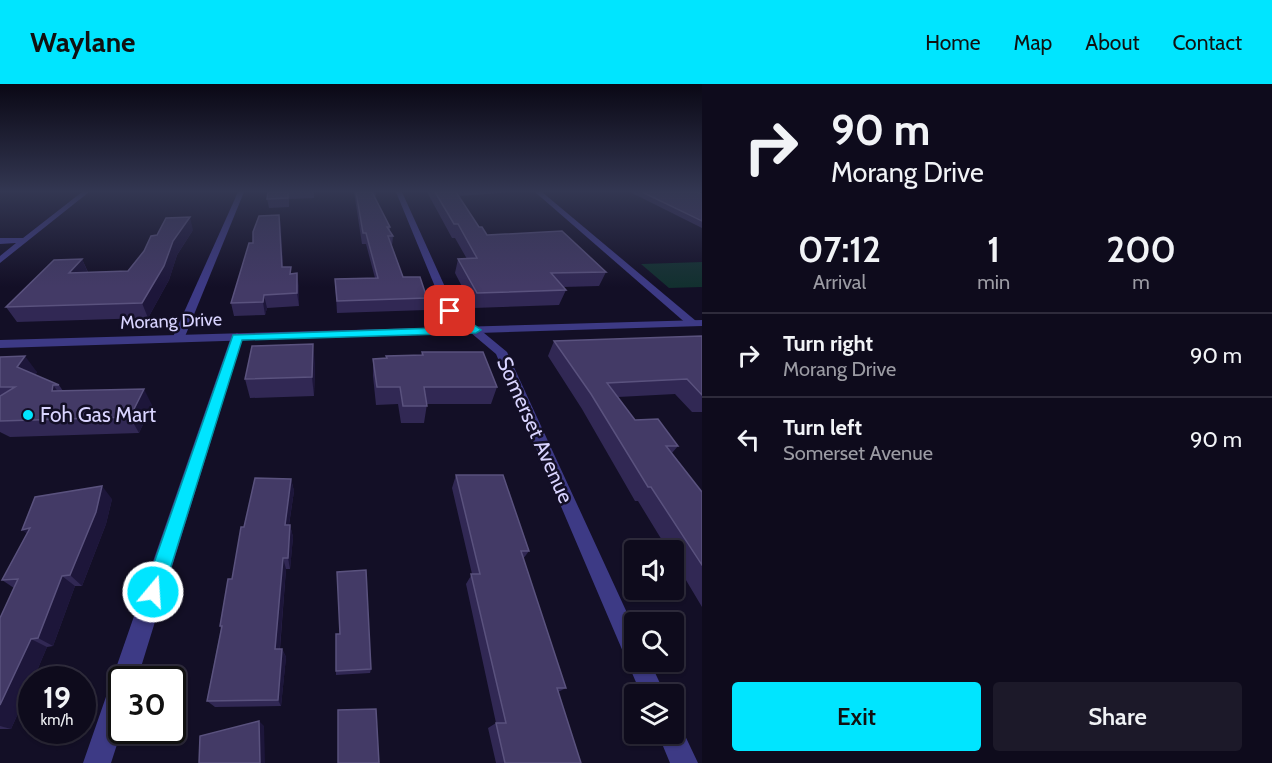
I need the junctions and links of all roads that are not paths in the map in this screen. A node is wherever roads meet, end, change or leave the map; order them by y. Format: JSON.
{"nodes":[{"id":1,"x":46,"y":224,"type":"edge"},
{"id":2,"x":227,"y":224,"type":"edge"},
{"id":3,"x":413,"y":224,"type":"edge"},
{"id":4,"x":576,"y":224,"type":"edge"},
{"id":5,"x":25,"y":240,"type":"junction"},
{"id":6,"x":0,"y":241,"type":"edge"},
{"id":7,"x":0,"y":260,"type":"edge"},
{"id":8,"x":697,"y":323,"type":"edge"},
{"id":9,"x":476,"y":330,"type":"junction"},
{"id":10,"x":237,"y":337,"type":"junction"},
{"id":11,"x":178,"y":339,"type":"junction"},
{"id":12,"x":0,"y":344,"type":"edge"},
{"id":13,"x":624,"y":630,"type":"edge"},
{"id":14,"x":130,"y":666,"type":"edge"},
{"id":15,"x":108,"y":730,"type":"edge"},
{"id":16,"x":675,"y":744,"type":"edge"},
{"id":17,"x":97,"y":763,"type":"edge"},
{"id":18,"x":684,"y":763,"type":"edge"}],
"edges":[{"from":1,"to":5,"type":"street"},
{"from":2,"to":11,"type":"street"},
{"from":3,"to":9,"type":"street","name":"Somerset Avenue"},
{"from":4,"to":8,"type":"street"},
{"from":5,"to":6,"type":"street"},
{"from":5,"to":7,"type":"street"},
{"from":8,"to":9,"type":"street","name":"Morang Drive"},
{"from":9,"to":10,"type":"street","name":"Morang Drive"},
{"from":9,"to":13,"type":"street","name":"Somerset Avenue"},
{"from":10,"to":11,"type":"street","name":"Morang Drive"},
{"from":10,"to":14,"type":"street"},
{"from":11,"to":12,"type":"street","name":"Morang Drive"},
{"from":15,"to":17,"type":"street"},
{"from":16,"to":18,"type":"street"}]}
